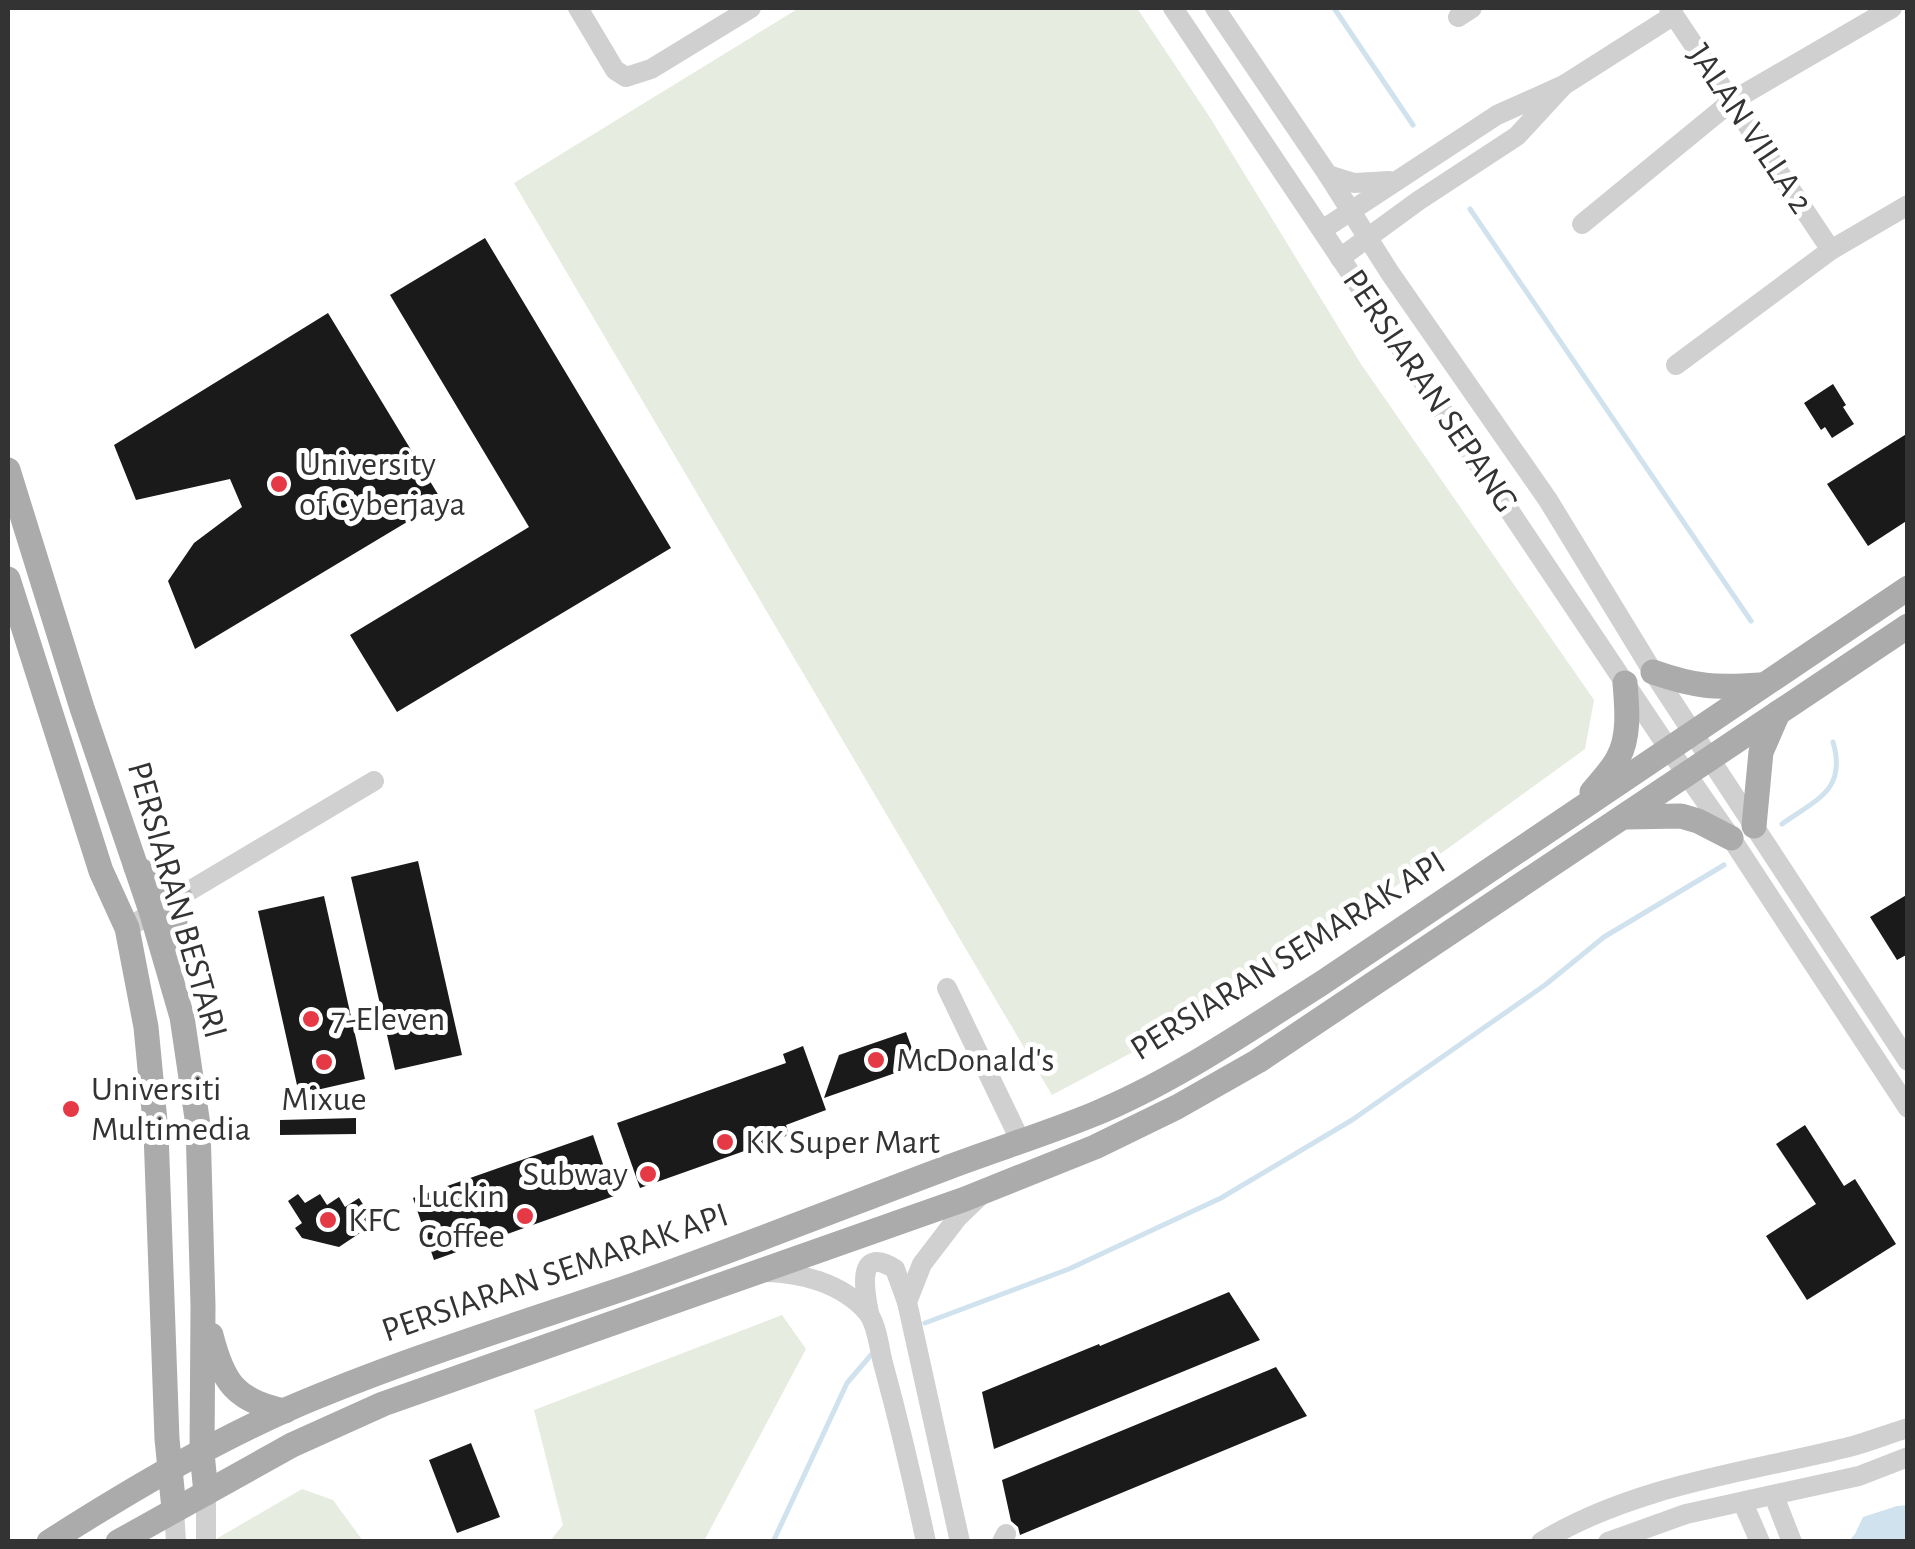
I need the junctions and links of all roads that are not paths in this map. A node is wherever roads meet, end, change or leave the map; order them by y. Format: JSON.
{"nodes":[{"id":1,"x":578,"y":8,"type":"edge"},
{"id":2,"x":751,"y":8,"type":"edge"},
{"id":3,"x":1173,"y":8,"type":"edge"},
{"id":4,"x":1215,"y":8,"type":"edge"},
{"id":5,"x":1892,"y":8,"type":"edge"},
{"id":6,"x":1672,"y":11,"type":"edge"},
{"id":7,"x":1564,"y":85,"type":"junction"},
{"id":8,"x":1732,"y":101,"type":"junction"},
{"id":9,"x":1328,"y":175,"type":"junction"},
{"id":10,"x":1397,"y":180,"type":"junction"},
{"id":11,"x":1418,"y":202,"type":"junction"},
{"id":12,"x":1908,"y":205,"type":"edge"},
{"id":13,"x":1350,"y":210,"type":"junction"},
{"id":14,"x":1582,"y":224,"type":"dead end"},
{"id":15,"x":1322,"y":230,"type":"junction"},
{"id":16,"x":1368,"y":238,"type":"junction"},
{"id":17,"x":1831,"y":250,"type":"junction"},
{"id":18,"x":1340,"y":258,"type":"junction"},
{"id":19,"x":1390,"y":273,"type":"junction"},
{"id":20,"x":1676,"y":365,"type":"dead end"},
{"id":21,"x":8,"y":470,"type":"edge"},
{"id":22,"x":8,"y":579,"type":"edge"},
{"id":23,"x":1908,"y":588,"type":"edge"},
{"id":24,"x":1908,"y":626,"type":"edge"},
{"id":25,"x":1653,"y":672,"type":"junction"},
{"id":26,"x":1626,"y":683,"type":"junction"},
{"id":27,"x":1764,"y":684,"type":"junction"},
{"id":28,"x":1778,"y":713,"type":"junction"},
{"id":29,"x":1693,"y":732,"type":"junction"},
{"id":30,"x":1669,"y":749,"type":"junction"},
{"id":31,"x":1711,"y":759,"type":"junction"},
{"id":32,"x":1687,"y":775,"type":"junction"},
{"id":33,"x":374,"y":781,"type":"dead end"},
{"id":34,"x":1580,"y":808,"type":"junction"},
{"id":35,"x":1624,"y":817,"type":"junction"},
{"id":36,"x":1743,"y":832,"type":"junction"},
{"id":37,"x":136,"y":867,"type":"junction"},
{"id":38,"x":101,"y":871,"type":"junction"},
{"id":39,"x":180,"y":897,"type":"junction"},
{"id":40,"x":152,"y":914,"type":"junction"},
{"id":41,"x":126,"y":928,"type":"junction"},
{"id":42,"x":166,"y":963,"type":"junction"},
{"id":43,"x":947,"y":988,"type":"dead end"},
{"id":44,"x":139,"y":997,"type":"junction"},
{"id":45,"x":1908,"y":1061,"type":"edge"},
{"id":46,"x":1908,"y":1108,"type":"edge"},
{"id":47,"x":1020,"y":1140,"type":"junction"},
{"id":48,"x":986,"y":1190,"type":"junction"},
{"id":49,"x":760,"y":1272,"type":"junction"},
{"id":50,"x":907,"y":1302,"type":"junction"},
{"id":51,"x":203,"y":1306,"type":"junction"},
{"id":52,"x":870,"y":1313,"type":"junction"},
{"id":53,"x":285,"y":1411,"type":"junction"},
{"id":54,"x":1908,"y":1428,"type":"edge"},
{"id":55,"x":1852,"y":1446,"type":"junction"},
{"id":56,"x":202,"y":1453,"type":"junction"},
{"id":57,"x":1908,"y":1458,"type":"edge"},
{"id":58,"x":169,"y":1470,"type":"junction"},
{"id":59,"x":1724,"y":1476,"type":"junction"},
{"id":60,"x":1859,"y":1476,"type":"junction"},
{"id":61,"x":206,"y":1493,"type":"junction"},
{"id":62,"x":1774,"y":1496,"type":"junction"},
{"id":63,"x":1736,"y":1504,"type":"junction"},
{"id":64,"x":174,"y":1509,"type":"junction"},
{"id":65,"x":50,"y":1542,"type":"edge"},
{"id":66,"x":118,"y":1542,"type":"edge"},
{"id":67,"x":176,"y":1542,"type":"edge"},
{"id":68,"x":206,"y":1542,"type":"edge"},
{"id":69,"x":926,"y":1542,"type":"edge"},
{"id":70,"x":960,"y":1542,"type":"edge"},
{"id":71,"x":1541,"y":1542,"type":"edge"},
{"id":72,"x":1608,"y":1542,"type":"edge"},
{"id":73,"x":1760,"y":1542,"type":"edge"},
{"id":74,"x":1792,"y":1542,"type":"edge"}],
"edges":[{"from":1,"to":2,"type":"street"},
{"from":3,"to":15,"type":"street","name":"PERSIARAN SEPANG"},
{"from":4,"to":9,"type":"street","name":"PERSIARAN SEPANG"},
{"from":5,"to":8,"type":"street"},
{"from":6,"to":7,"type":"street"},
{"from":6,"to":8,"type":"street","name":"JALAN VILLA 2"},
{"from":7,"to":10,"type":"street"},
{"from":7,"to":11,"type":"street"},
{"from":8,"to":14,"type":"street"},
{"from":8,"to":17,"type":"street","name":"JALAN VILLA 2"},
{"from":9,"to":10,"type":"street"},
{"from":9,"to":13,"type":"street","name":"PERSIARAN SEPANG"},
{"from":10,"to":13,"type":"street"},
{"from":11,"to":16,"type":"street"},
{"from":11,"to":19,"type":"street"},
{"from":12,"to":17,"type":"street"},
{"from":13,"to":15,"type":"street"},
{"from":13,"to":16,"type":"street","name":"PERSIARAN SEPANG"},
{"from":15,"to":18,"type":"street","name":"PERSIARAN SEPANG"},
{"from":16,"to":18,"type":"street"},
{"from":16,"to":19,"type":"street","name":"PERSIARAN SEPANG"},
{"from":17,"to":20,"type":"street"},
{"from":18,"to":26,"type":"street","name":"PERSIARAN SEPANG"},
{"from":19,"to":25,"type":"street","name":"PERSIARAN SEPANG"},
{"from":21,"to":37,"type":"main road","name":"PERSIARAN BESTARI"},
{"from":22,"to":38,"type":"main road","name":"PERSIARAN BESTARI"},
{"from":23,"to":27,"type":"main road","name":"PERSIARAN SEMARAK API"},
{"from":24,"to":28,"type":"main road","name":"PERSIARAN SEMARAK API"},
{"from":25,"to":27,"type":"main road"},
{"from":25,"to":29,"type":"street","name":"PERSIARAN SEPANG"},
{"from":26,"to":30,"type":"street","name":"PERSIARAN SEPANG"},
{"from":26,"to":34,"type":"main road"},
{"from":27,"to":29,"type":"main road","name":"PERSIARAN SEMARAK API"},
{"from":28,"to":31,"type":"main road","name":"PERSIARAN SEMARAK API"},
{"from":28,"to":36,"type":"main road"},
{"from":29,"to":30,"type":"main road","name":"PERSIARAN SEMARAK API"},
{"from":29,"to":31,"type":"street","name":"PERSIARAN SEPANG"},
{"from":30,"to":32,"type":"street","name":"PERSIARAN SEPANG"},
{"from":30,"to":34,"type":"main road","name":"PERSIARAN SEMARAK API"},
{"from":31,"to":32,"type":"main road","name":"PERSIARAN SEMARAK API"},
{"from":31,"to":36,"type":"street","name":"PERSIARAN SEPANG"},
{"from":32,"to":35,"type":"main road","name":"PERSIARAN SEMARAK API"},
{"from":32,"to":36,"type":"street","name":"PERSIARAN SEPANG"},
{"from":33,"to":39,"type":"street"},
{"from":34,"to":47,"type":"main road","name":"PERSIARAN SEMARAK API"},
{"from":35,"to":36,"type":"main road"},
{"from":35,"to":48,"type":"main road","name":"PERSIARAN SEMARAK API"},
{"from":36,"to":45,"type":"street"},
{"from":36,"to":46,"type":"street"},
{"from":37,"to":39,"type":"main road"},
{"from":37,"to":40,"type":"main road","name":"PERSIARAN BESTARI"},
{"from":38,"to":41,"type":"main road","name":"PERSIARAN BESTARI"},
{"from":38,"to":44,"type":"main road","name":"PERSIARAN BESTARI"},
{"from":39,"to":40,"type":"street"},
{"from":39,"to":42,"type":"main road"},
{"from":40,"to":41,"type":"street"},
{"from":40,"to":42,"type":"main road","name":"PERSIARAN BESTARI"},
{"from":41,"to":44,"type":"main road","name":"PERSIARAN BESTARI"},
{"from":42,"to":51,"type":"main road","name":"PERSIARAN BESTARI"},
{"from":43,"to":47,"type":"street"},
{"from":44,"to":58,"type":"main road","name":"PERSIARAN BESTARI"},
{"from":47,"to":53,"type":"main road","name":"PERSIARAN SEMARAK API"},
{"from":48,"to":49,"type":"main road","name":"PERSIARAN SEMARAK API"},
{"from":48,"to":50,"type":"street"},
{"from":49,"to":52,"type":"street"},
{"from":49,"to":61,"type":"main road","name":"PERSIARAN SEMARAK API"},
{"from":50,"to":52,"type":"street"},
{"from":50,"to":70,"type":"street"},
{"from":51,"to":53,"type":"main road"},
{"from":51,"to":56,"type":"main road","name":"PERSIARAN BESTARI"},
{"from":52,"to":69,"type":"street"},
{"from":53,"to":56,"type":"main road","name":"PERSIARAN SEMARAK API"},
{"from":54,"to":55,"type":"street"},
{"from":55,"to":59,"type":"street"},
{"from":55,"to":60,"type":"street"},
{"from":56,"to":58,"type":"main road","name":"PERSIARAN SEMARAK API"},
{"from":56,"to":61,"type":"main road","name":"PERSIARAN BESTARI"},
{"from":57,"to":60,"type":"street"},
{"from":58,"to":64,"type":"main road","name":"PERSIARAN BESTARI"},
{"from":58,"to":65,"type":"main road","name":"PERSIARAN SEMARAK API"},
{"from":59,"to":63,"type":"street"},
{"from":59,"to":71,"type":"street"},
{"from":60,"to":62,"type":"street"},
{"from":61,"to":64,"type":"main road","name":"PERSIARAN SEMARAK API"},
{"from":61,"to":68,"type":"street","name":"PERSIARAN BESTARI"},
{"from":62,"to":63,"type":"street"},
{"from":62,"to":74,"type":"street"},
{"from":63,"to":72,"type":"street"},
{"from":63,"to":73,"type":"street"},
{"from":64,"to":66,"type":"main road","name":"PERSIARAN SEMARAK API"},
{"from":64,"to":67,"type":"street","name":"PERSIARAN BESTARI"}]}
